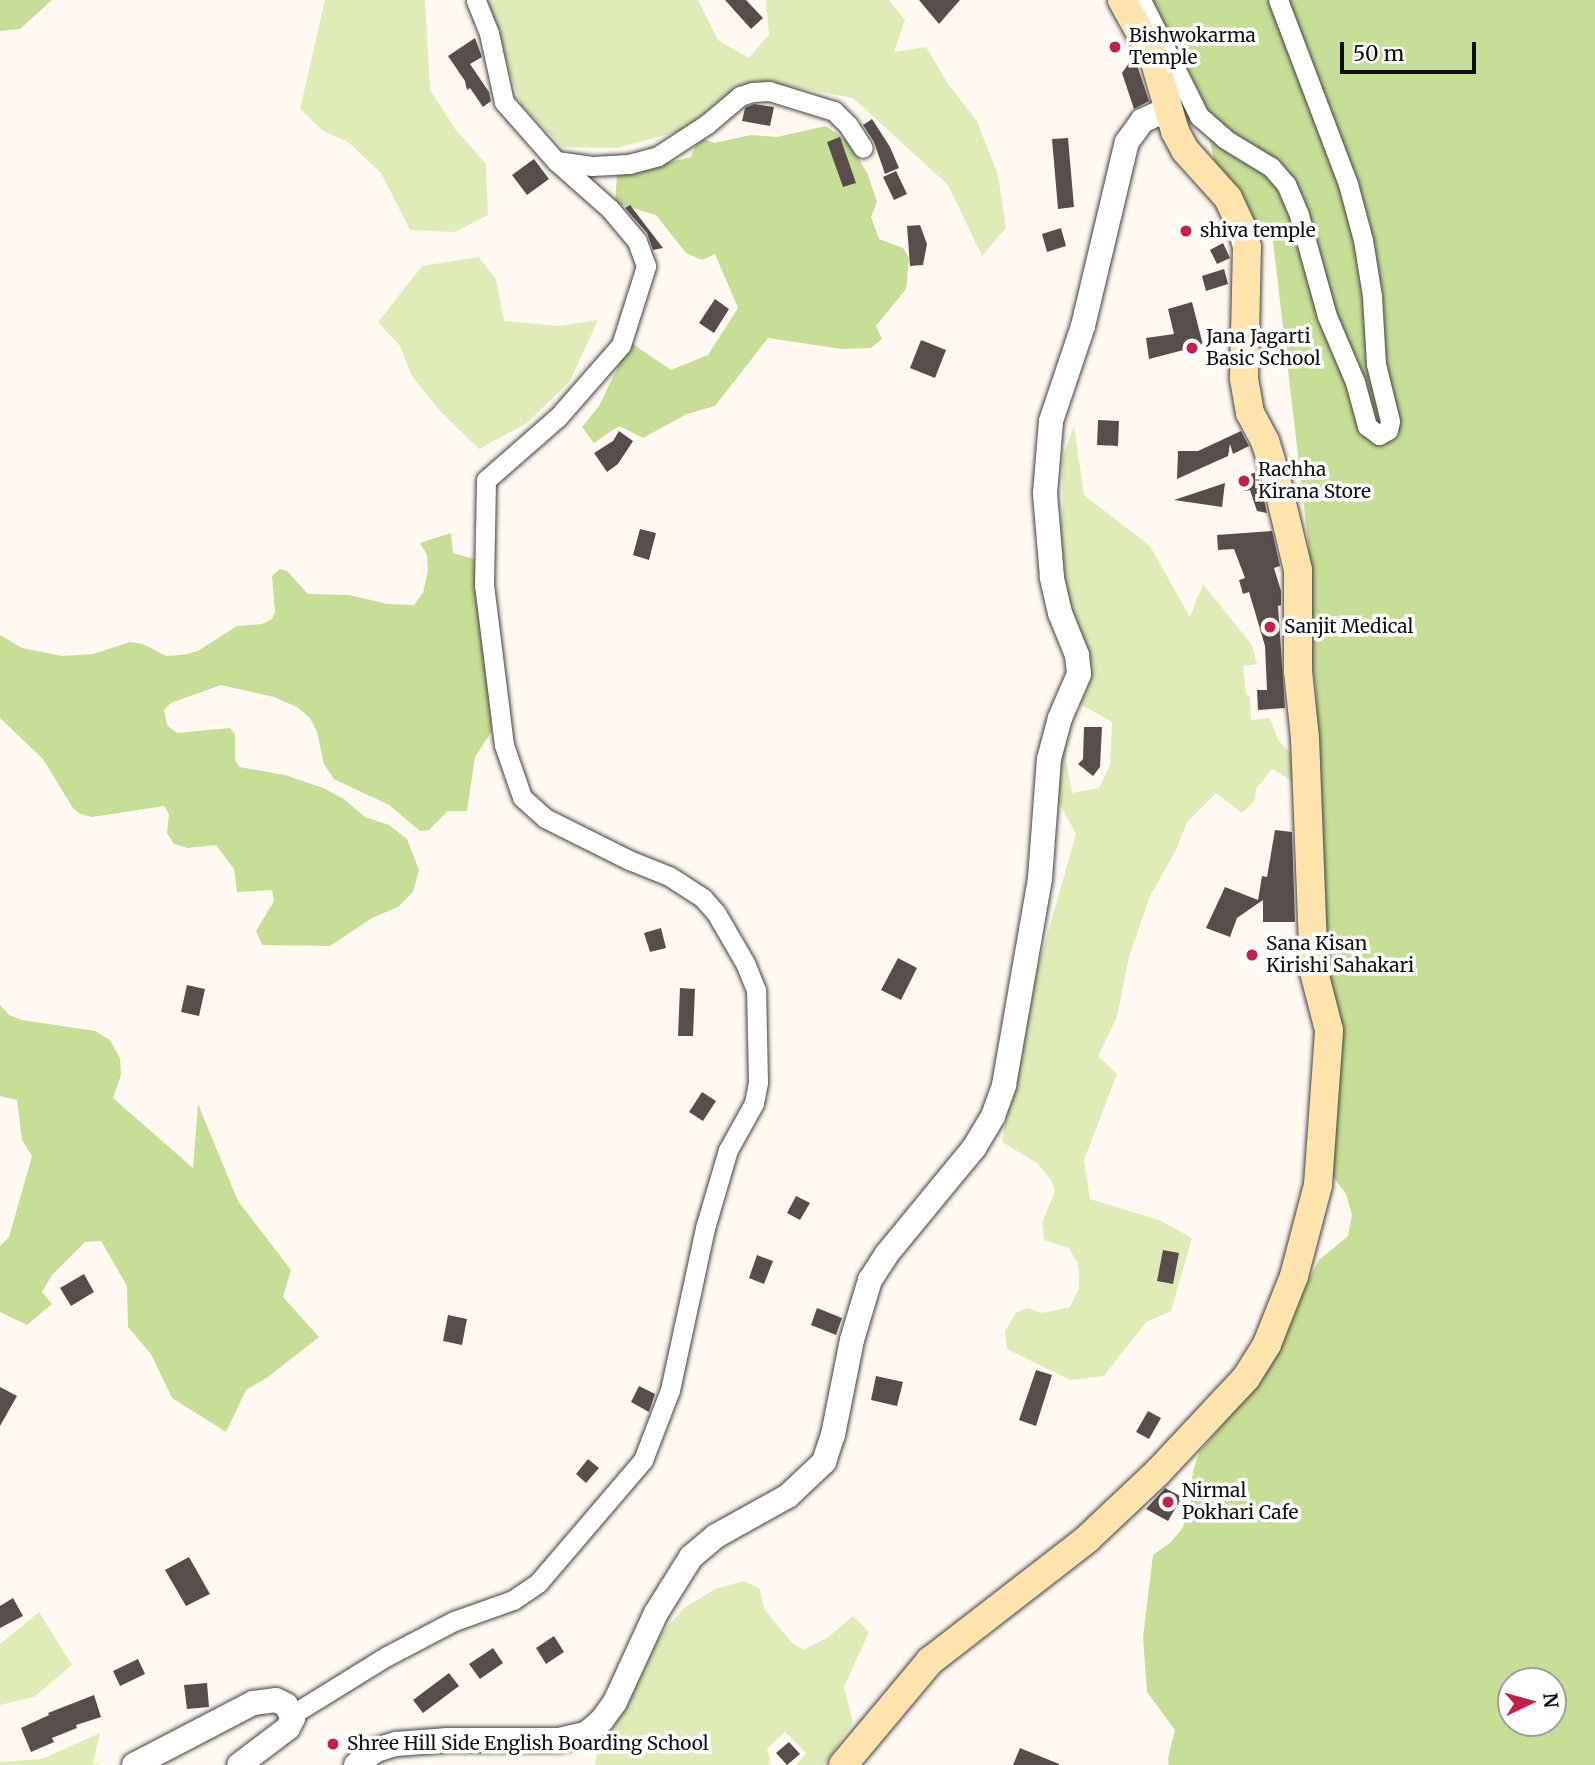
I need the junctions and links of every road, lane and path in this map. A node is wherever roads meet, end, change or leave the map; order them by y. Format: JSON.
{"nodes":[{"id":1,"x":476,"y":0,"type":"edge"},
{"id":2,"x":1122,"y":0,"type":"edge"},
{"id":3,"x":1141,"y":0,"type":"edge"},
{"id":4,"x":1278,"y":0,"type":"edge"},
{"id":5,"x":1168,"y":108,"type":"junction"},
{"id":6,"x":863,"y":148,"type":"dead end"},
{"id":7,"x":556,"y":161,"type":"junction"},
{"id":8,"x":293,"y":1714,"type":"junction"},
{"id":9,"x":134,"y":1765,"type":"edge"},
{"id":10,"x":239,"y":1765,"type":"edge"},
{"id":11,"x":356,"y":1765,"type":"edge"},
{"id":12,"x":843,"y":1765,"type":"edge"}],
"edges":[{"from":1,"to":7,"type":"street"},
{"from":2,"to":5,"type":"main road"},
{"from":3,"to":4,"type":"street"},
{"from":5,"to":11,"type":"street"},
{"from":5,"to":12,"type":"main road"},
{"from":6,"to":7,"type":"street"},
{"from":7,"to":8,"type":"street"},
{"from":8,"to":9,"type":"street"},
{"from":8,"to":10,"type":"street"}]}
